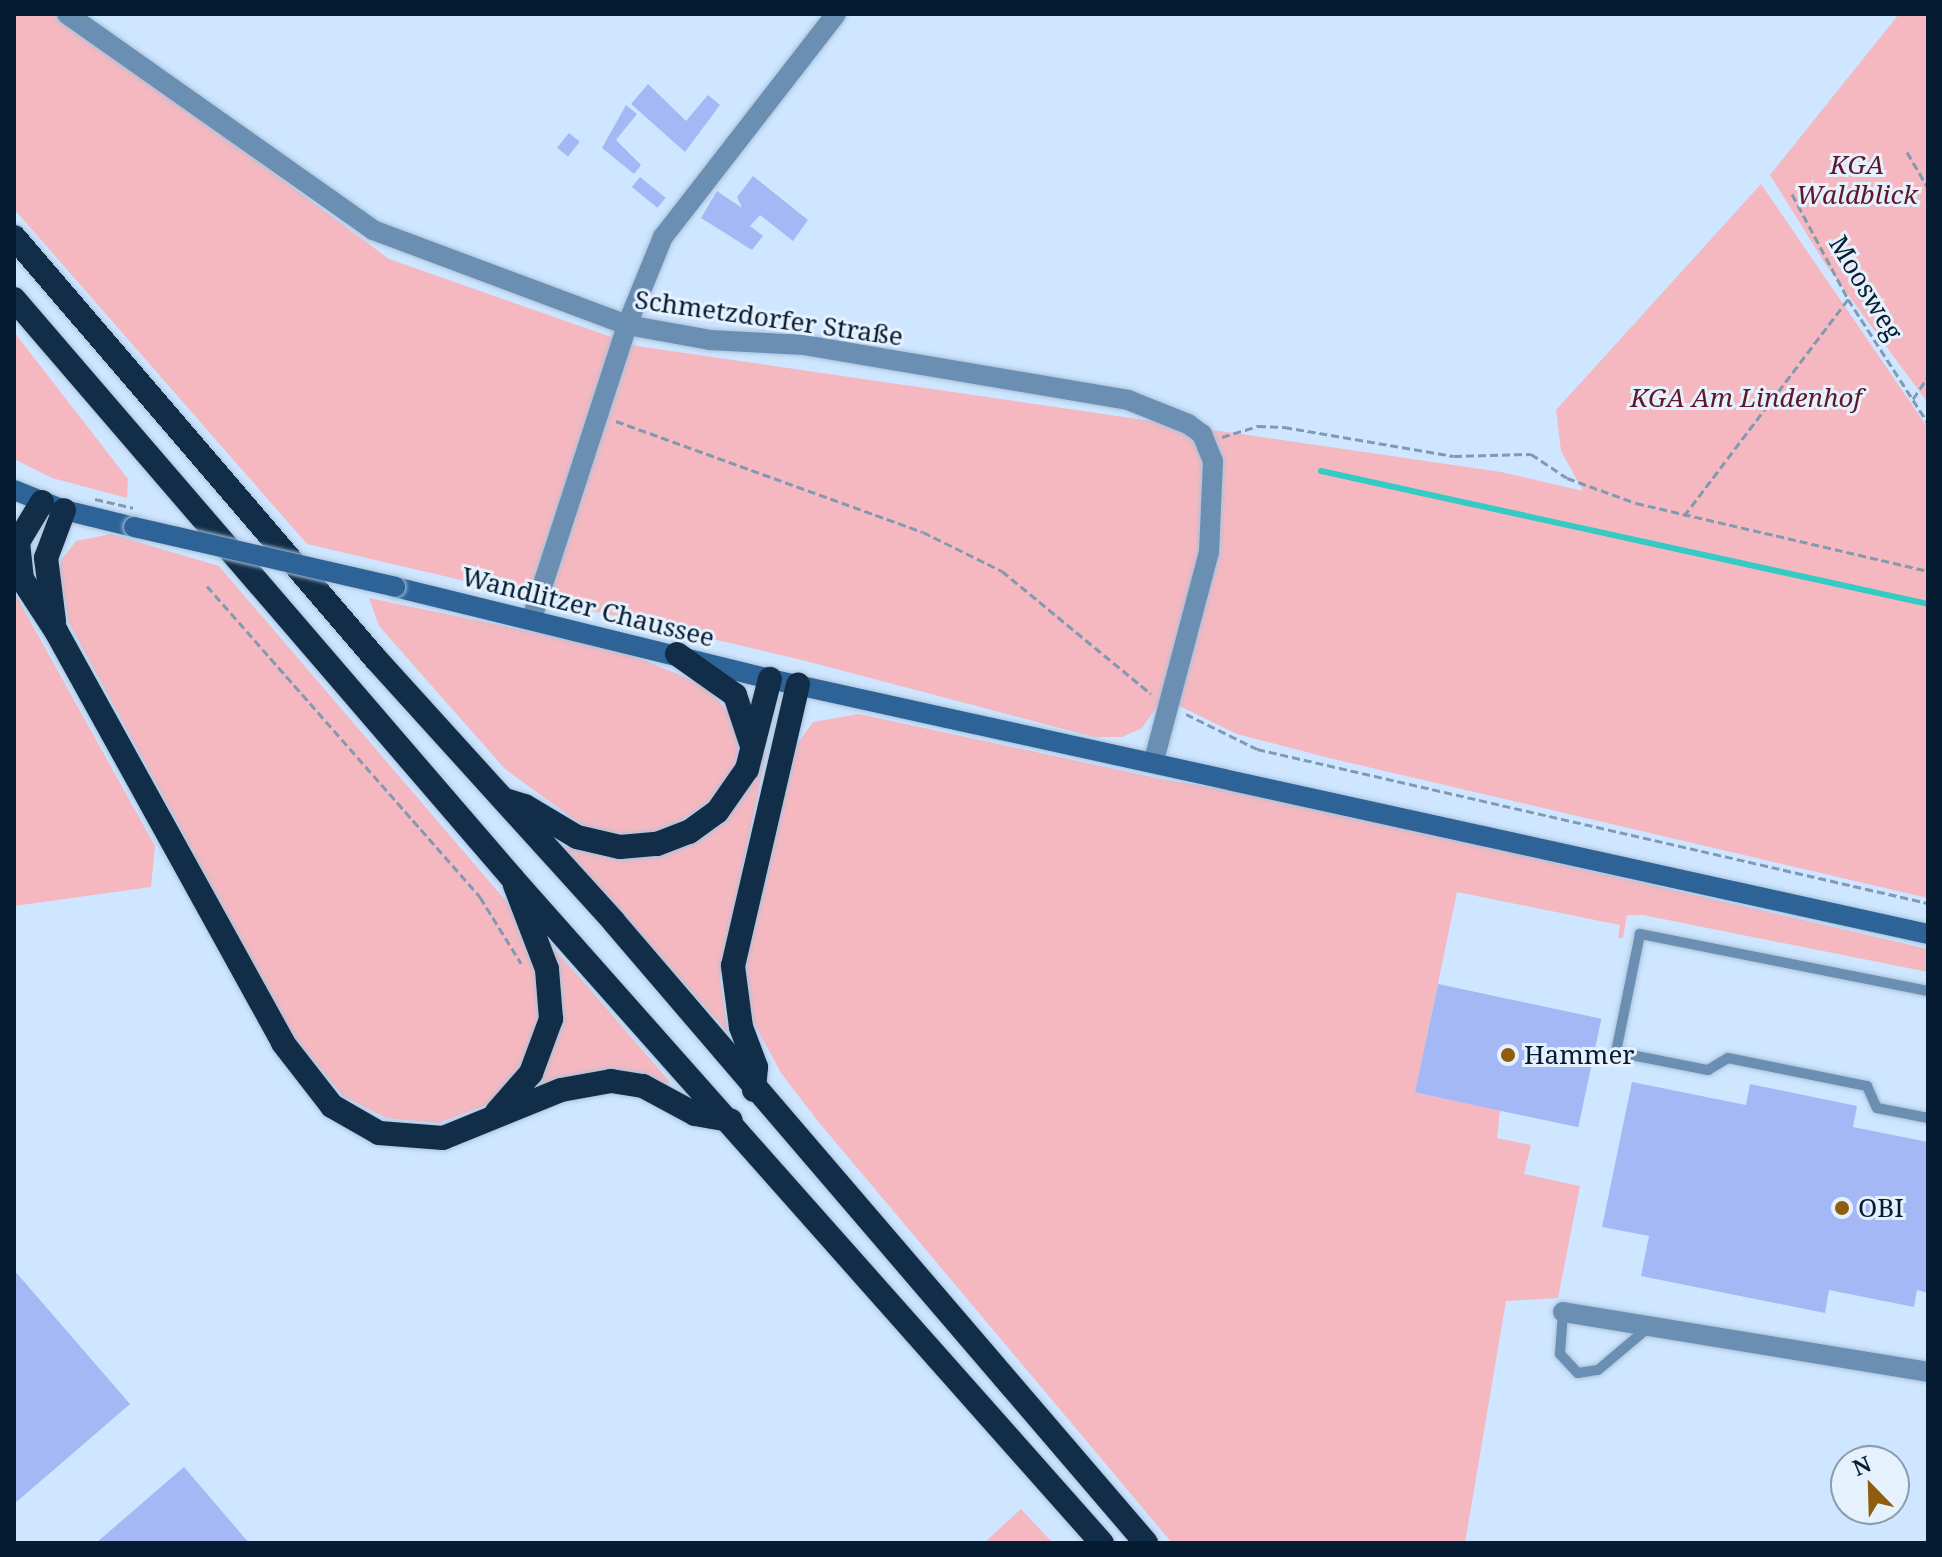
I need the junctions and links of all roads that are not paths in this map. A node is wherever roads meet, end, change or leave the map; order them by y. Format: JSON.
{"nodes":[{"id":1,"x":67,"y":14,"type":"edge"},
{"id":2,"x":836,"y":14,"type":"edge"},
{"id":3,"x":14,"y":237,"type":"edge"},
{"id":4,"x":14,"y":299,"type":"edge"},
{"id":5,"x":627,"y":325,"type":"junction"},
{"id":6,"x":14,"y":490,"type":"edge"},
{"id":7,"x":53,"y":506,"type":"junction"},
{"id":8,"x":16,"y":554,"type":"edge"},
{"id":9,"x":532,"y":618,"type":"junction"},
{"id":10,"x":56,"y":631,"type":"junction"},
{"id":11,"x":677,"y":654,"type":"junction"},
{"id":12,"x":770,"y":679,"type":"junction"},
{"id":13,"x":798,"y":684,"type":"junction"},
{"id":14,"x":752,"y":758,"type":"junction"},
{"id":15,"x":1154,"y":760,"type":"junction"},
{"id":16,"x":499,"y":798,"type":"junction"},
{"id":17,"x":513,"y":879,"type":"junction"},
{"id":18,"x":1926,"y":934,"type":"edge"},
{"id":19,"x":1928,"y":991,"type":"edge"},
{"id":20,"x":754,"y":1090,"type":"junction"},
{"id":21,"x":1928,"y":1118,"type":"edge"},
{"id":22,"x":730,"y":1120,"type":"junction"},
{"id":23,"x":483,"y":1125,"type":"junction"},
{"id":24,"x":1563,"y":1312,"type":"joint"},
{"id":25,"x":1649,"y":1327,"type":"junction"},
{"id":26,"x":1928,"y":1372,"type":"edge"},
{"id":27,"x":1102,"y":1543,"type":"edge"},
{"id":28,"x":1146,"y":1543,"type":"edge"}],
"edges":[{"from":1,"to":5,"type":"street","name":"Schmetzdorfer Straße"},
{"from":2,"to":5,"type":"street"},
{"from":3,"to":16,"type":"highway"},
{"from":4,"to":17,"type":"highway"},
{"from":5,"to":9,"type":"street"},
{"from":5,"to":15,"type":"street","name":"Schmetzdorfer Straße"},
{"from":6,"to":7,"type":"main road","name":"Wandlitzer Chaussee"},
{"from":7,"to":8,"type":"highway"},
{"from":7,"to":9,"type":"main road","name":"Wandlitzer Chaussee","bridge":true},
{"from":7,"to":10,"type":"highway"},
{"from":8,"to":10,"type":"highway"},
{"from":9,"to":11,"type":"main road","name":"Wandlitzer Chaussee"},
{"from":10,"to":23,"type":"highway"},
{"from":11,"to":12,"type":"main road","name":"Wandlitzer Chaussee"},
{"from":11,"to":14,"type":"highway"},
{"from":12,"to":13,"type":"main road","name":"Wandlitzer Chaussee"},
{"from":12,"to":14,"type":"highway"},
{"from":13,"to":15,"type":"main road","name":"Wandlitzer Chaussee"},
{"from":13,"to":20,"type":"highway"},
{"from":14,"to":16,"type":"highway"},
{"from":15,"to":18,"type":"main road","name":"Wandlitzer Chaussee"},
{"from":16,"to":20,"type":"highway"},
{"from":17,"to":22,"type":"highway"},
{"from":17,"to":23,"type":"highway"},
{"from":19,"to":21,"type":"lane"},
{"from":20,"to":28,"type":"highway"},
{"from":22,"to":23,"type":"highway"},
{"from":22,"to":27,"type":"highway"},
{"from":24,"to":25,"type":"street"},
{"from":24,"to":25,"type":"lane"},
{"from":25,"to":26,"type":"street"}]}
